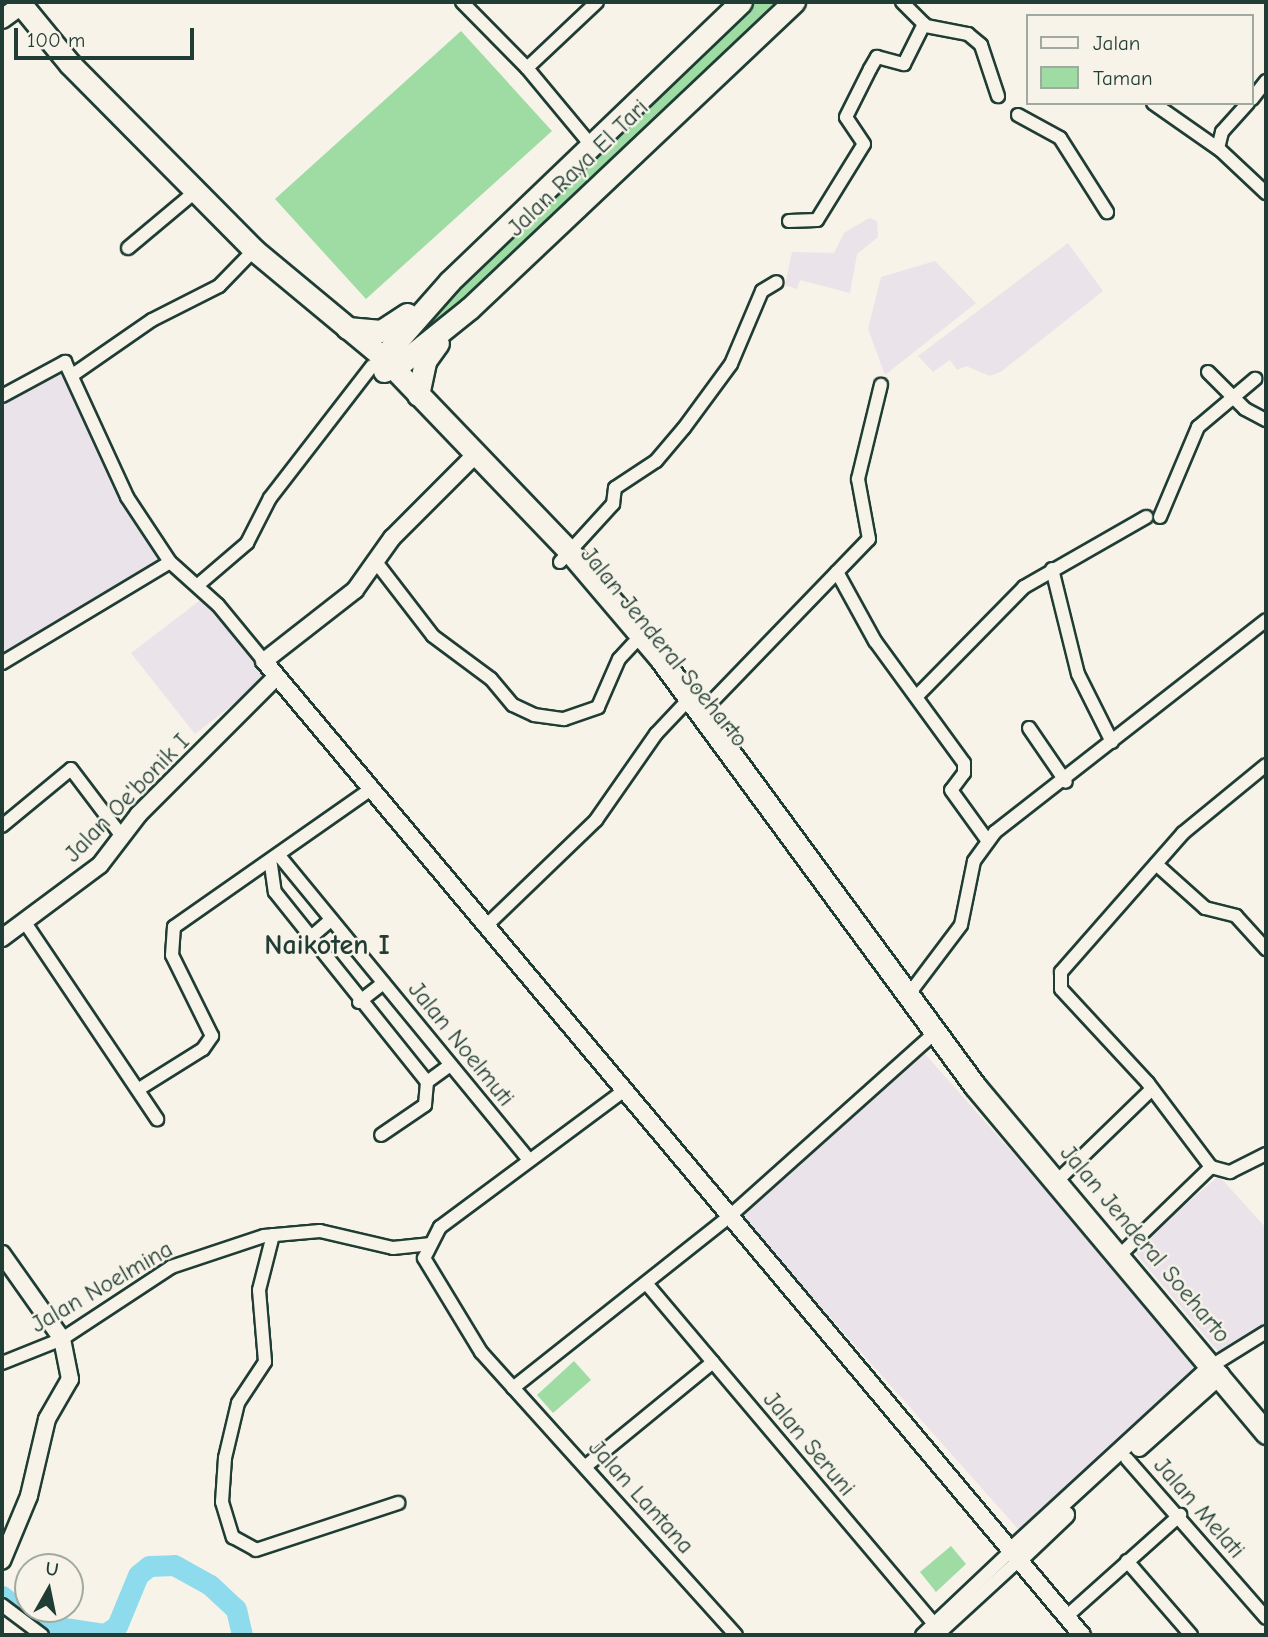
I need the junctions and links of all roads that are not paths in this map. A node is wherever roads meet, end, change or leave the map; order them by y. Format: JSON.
{"nodes":[{"id":1,"x":462,"y":2,"type":"edge"},
{"id":2,"x":597,"y":2,"type":"edge"},
{"id":3,"x":741,"y":2,"type":"edge"},
{"id":4,"x":794,"y":2,"type":"edge"},
{"id":5,"x":902,"y":2,"type":"edge"},
{"id":6,"x":14,"y":7,"type":"edge"},
{"id":7,"x":924,"y":24,"type":"junction"},
{"id":8,"x":527,"y":68,"type":"junction"},
{"id":9,"x":1266,"y":81,"type":"edge"},
{"id":10,"x":998,"y":96,"type":"dead end"},
{"id":11,"x":1254,"y":96,"type":"edge"},
{"id":12,"x":1156,"y":105,"type":"edge"},
{"id":13,"x":1246,"y":105,"type":"edge"},
{"id":14,"x":1018,"y":115,"type":"dead end"},
{"id":15,"x":590,"y":144,"type":"junction"},
{"id":16,"x":1220,"y":150,"type":"junction"},
{"id":17,"x":197,"y":190,"type":"junction"},
{"id":18,"x":1266,"y":192,"type":"edge"},
{"id":19,"x":1107,"y":212,"type":"dead end"},
{"id":20,"x":789,"y":221,"type":"dead end"},
{"id":21,"x":128,"y":248,"type":"dead end"},
{"id":22,"x":254,"y":250,"type":"junction"},
{"id":23,"x":450,"y":281,"type":"junction"},
{"id":24,"x":777,"y":282,"type":"dead end"},
{"id":25,"x":470,"y":308,"type":"junction"},
{"id":26,"x":343,"y":333,"type":"junction"},
{"id":27,"x":383,"y":365,"type":"junction"},
{"id":28,"x":1208,"y":372,"type":"dead end"},
{"id":29,"x":74,"y":374,"type":"junction"},
{"id":30,"x":1255,"y":379,"type":"dead end"},
{"id":31,"x":881,"y":385,"type":"dead end"},
{"id":32,"x":409,"y":394,"type":"junction"},
{"id":33,"x":2,"y":396,"type":"edge"},
{"id":34,"x":1230,"y":401,"type":"junction"},
{"id":35,"x":1266,"y":420,"type":"edge"},
{"id":36,"x":469,"y":461,"type":"junction"},
{"id":37,"x":1146,"y":517,"type":"dead end"},
{"id":38,"x":1160,"y":517,"type":"dead end"},
{"id":39,"x":565,"y":556,"type":"junction"},
{"id":40,"x":170,"y":562,"type":"junction"},
{"id":41,"x":376,"y":562,"type":"junction"},
{"id":42,"x":1052,"y":569,"type":"junction"},
{"id":43,"x":837,"y":572,"type":"junction"},
{"id":44,"x":198,"y":585,"type":"junction"},
{"id":45,"x":1266,"y":620,"type":"edge"},
{"id":46,"x":633,"y":644,"type":"junction"},
{"id":47,"x":264,"y":661,"type":"junction"},
{"id":48,"x":2,"y":663,"type":"edge"},
{"id":49,"x":275,"y":678,"type":"junction"},
{"id":50,"x":917,"y":696,"type":"junction"},
{"id":51,"x":691,"y":709,"type":"junction"},
{"id":52,"x":1029,"y":728,"type":"dead end"},
{"id":53,"x":1112,"y":742,"type":"junction"},
{"id":54,"x":1266,"y":765,"type":"edge"},
{"id":55,"x":1066,"y":782,"type":"junction"},
{"id":56,"x":372,"y":789,"type":"junction"},
{"id":57,"x":2,"y":826,"type":"edge"},
{"id":58,"x":121,"y":835,"type":"junction"},
{"id":59,"x":987,"y":840,"type":"junction"},
{"id":60,"x":276,"y":861,"type":"junction"},
{"id":61,"x":1156,"y":864,"type":"junction"},
{"id":62,"x":331,"y":920,"type":"junction"},
{"id":63,"x":24,"y":921,"type":"junction"},
{"id":64,"x":485,"y":926,"type":"junction"},
{"id":65,"x":2,"y":938,"type":"edge"},
{"id":66,"x":310,"y":938,"type":"junction"},
{"id":67,"x":1266,"y":949,"type":"edge"},
{"id":68,"x":383,"y":983,"type":"junction"},
{"id":69,"x":905,"y":998,"type":"junction"},
{"id":70,"x":359,"y":1002,"type":"junction"},
{"id":71,"x":929,"y":1038,"type":"junction"},
{"id":72,"x":450,"y":1065,"type":"junction"},
{"id":73,"x":427,"y":1082,"type":"junction"},
{"id":74,"x":139,"y":1089,"type":"junction"},
{"id":75,"x":1152,"y":1089,"type":"junction"},
{"id":76,"x":982,"y":1091,"type":"junction"},
{"id":77,"x":622,"y":1092,"type":"junction"},
{"id":78,"x":157,"y":1119,"type":"dead end"},
{"id":79,"x":381,"y":1135,"type":"dead end"},
{"id":80,"x":1266,"y":1154,"type":"edge"},
{"id":81,"x":529,"y":1160,"type":"junction"},
{"id":82,"x":1211,"y":1167,"type":"junction"},
{"id":83,"x":1057,"y":1181,"type":"junction"},
{"id":84,"x":731,"y":1215,"type":"junction"},
{"id":85,"x":274,"y":1235,"type":"junction"},
{"id":86,"x":429,"y":1244,"type":"junction"},
{"id":87,"x":2,"y":1254,"type":"edge"},
{"id":88,"x":1120,"y":1255,"type":"junction"},
{"id":89,"x":646,"y":1283,"type":"junction"},
{"id":90,"x":1266,"y":1332,"type":"edge"},
{"id":91,"x":62,"y":1339,"type":"junction"},
{"id":92,"x":713,"y":1362,"type":"junction"},
{"id":93,"x":2,"y":1363,"type":"edge"},
{"id":94,"x":1217,"y":1370,"type":"junction"},
{"id":95,"x":513,"y":1388,"type":"junction"},
{"id":96,"x":1266,"y":1433,"type":"edge"},
{"id":97,"x":1127,"y":1459,"type":"junction"},
{"id":98,"x":586,"y":1466,"type":"junction"},
{"id":99,"x":398,"y":1503,"type":"dead end"},
{"id":100,"x":1180,"y":1515,"type":"junction"},
{"id":101,"x":1018,"y":1552,"type":"junction"},
{"id":102,"x":2,"y":1560,"type":"edge"},
{"id":103,"x":1127,"y":1561,"type":"junction"},
{"id":104,"x":2,"y":1605,"type":"edge"},
{"id":105,"x":1067,"y":1616,"type":"junction"},
{"id":106,"x":1266,"y":1618,"type":"edge"},
{"id":107,"x":937,"y":1631,"type":"edge"},
{"id":108,"x":42,"y":1635,"type":"edge"},
{"id":109,"x":736,"y":1635,"type":"edge"},
{"id":110,"x":922,"y":1635,"type":"edge"},
{"id":111,"x":1082,"y":1635,"type":"edge"},
{"id":112,"x":1191,"y":1635,"type":"edge"}],
"edges":[{"from":1,"to":8,"type":"street"},
{"from":2,"to":8,"type":"street"},
{"from":3,"to":15,"type":"main road","name":"Jalan Raya El Tari"},
{"from":4,"to":25,"type":"main road","name":"Jalan Raya El Tari"},
{"from":5,"to":7,"type":"street"},
{"from":6,"to":17,"type":"main road","name":"Jalan Jenderal Soeharto"},
{"from":7,"to":10,"type":"street"},
{"from":7,"to":20,"type":"street"},
{"from":8,"to":15,"type":"street"},
{"from":9,"to":11,"type":"street"},
{"from":12,"to":16,"type":"street"},
{"from":13,"to":16,"type":"street"},
{"from":14,"to":19,"type":"street"},
{"from":15,"to":23,"type":"main road","name":"Jalan Raya El Tari"},
{"from":16,"to":18,"type":"street"},
{"from":17,"to":21,"type":"street"},
{"from":17,"to":22,"type":"main road","name":"Jalan Jenderal Soeharto"},
{"from":22,"to":26,"type":"main road","name":"Jalan Jenderal Soeharto"},
{"from":22,"to":29,"type":"street"},
{"from":23,"to":26,"type":"main road"},
{"from":23,"to":27,"type":"main road","name":"Jalan Raya El Tari"},
{"from":24,"to":39,"type":"street"},
{"from":25,"to":27,"type":"main road","name":"Jalan Raya El Tari"},
{"from":25,"to":32,"type":"main road"},
{"from":26,"to":27,"type":"main road","name":"Jalan Jenderal Soeharto"},
{"from":27,"to":32,"type":"main road","name":"Jalan Jenderal Soeharto"},
{"from":27,"to":44,"type":"street"},
{"from":28,"to":34,"type":"street"},
{"from":29,"to":33,"type":"street"},
{"from":29,"to":40,"type":"street"},
{"from":30,"to":34,"type":"street"},
{"from":31,"to":43,"type":"street"},
{"from":32,"to":36,"type":"main road","name":"Jalan Jenderal Soeharto"},
{"from":32,"to":39,"type":"main road","name":"Jalan Jenderal Soeharto"},
{"from":34,"to":35,"type":"street"},
{"from":34,"to":38,"type":"street"},
{"from":36,"to":39,"type":"main road","name":"Jalan Jenderal Soeharto"},
{"from":36,"to":41,"type":"street"},
{"from":37,"to":42,"type":"street"},
{"from":39,"to":46,"type":"main road","name":"Jalan Jenderal Soeharto"},
{"from":39,"to":51,"type":"main road","name":"Jalan Jenderal Soeharto"},
{"from":40,"to":44,"type":"street"},
{"from":40,"to":48,"type":"street"},
{"from":41,"to":46,"type":"street"},
{"from":41,"to":47,"type":"street"},
{"from":42,"to":50,"type":"street"},
{"from":42,"to":53,"type":"street"},
{"from":43,"to":50,"type":"street"},
{"from":43,"to":51,"type":"street"},
{"from":44,"to":47,"type":"street"},
{"from":45,"to":53,"type":"street"},
{"from":46,"to":51,"type":"main road","name":"Jalan Jenderal Soeharto"},
{"from":47,"to":49,"type":"street"},
{"from":49,"to":56,"type":"street"},
{"from":49,"to":58,"type":"street","name":"Jalan Oe'bonik I"},
{"from":50,"to":59,"type":"street"},
{"from":51,"to":64,"type":"street"},
{"from":51,"to":69,"type":"main road","name":"Jalan Jenderal Soeharto"},
{"from":52,"to":55,"type":"street"},
{"from":53,"to":55,"type":"street"},
{"from":54,"to":61,"type":"street"},
{"from":55,"to":59,"type":"street"},
{"from":56,"to":60,"type":"street"},
{"from":56,"to":64,"type":"street"},
{"from":57,"to":58,"type":"street"},
{"from":58,"to":63,"type":"street","name":"Jalan Oe'bonik I"},
{"from":59,"to":69,"type":"street"},
{"from":60,"to":62,"type":"street","name":"Jalan Noelmuti"},
{"from":60,"to":66,"type":"street"},
{"from":60,"to":74,"type":"street"},
{"from":61,"to":67,"type":"street"},
{"from":61,"to":75,"type":"street"},
{"from":62,"to":66,"type":"street"},
{"from":62,"to":68,"type":"street","name":"Jalan Noelmuti"},
{"from":63,"to":65,"type":"street","name":"Jalan Oe'bonik I"},
{"from":63,"to":74,"type":"street"},
{"from":64,"to":77,"type":"street"},
{"from":66,"to":70,"type":"street"},
{"from":68,"to":70,"type":"street"},
{"from":68,"to":72,"type":"street","name":"Jalan Noelmuti"},
{"from":69,"to":71,"type":"main road","name":"Jalan Jenderal Soeharto"},
{"from":69,"to":76,"type":"main road","name":"Jalan Jenderal Soeharto"},
{"from":70,"to":73,"type":"street"},
{"from":71,"to":76,"type":"main road","name":"Jalan Jenderal Soeharto"},
{"from":71,"to":84,"type":"street"},
{"from":72,"to":73,"type":"street"},
{"from":72,"to":81,"type":"street","name":"Jalan Noelmuti"},
{"from":73,"to":79,"type":"street"},
{"from":74,"to":78,"type":"street"},
{"from":75,"to":82,"type":"street"},
{"from":75,"to":83,"type":"street"},
{"from":76,"to":83,"type":"main road","name":"Jalan Jenderal Soeharto"},
{"from":77,"to":81,"type":"street"},
{"from":77,"to":84,"type":"street"},
{"from":80,"to":82,"type":"street"},
{"from":81,"to":86,"type":"street"},
{"from":82,"to":88,"type":"street"},
{"from":83,"to":88,"type":"main road","name":"Jalan Jenderal Soeharto"},
{"from":84,"to":89,"type":"street"},
{"from":84,"to":101,"type":"street"},
{"from":85,"to":86,"type":"street","name":"Jalan Noelmina"},
{"from":85,"to":91,"type":"street","name":"Jalan Noelmina"},
{"from":85,"to":99,"type":"street"},
{"from":86,"to":95,"type":"street","name":"Jalan Lantana"},
{"from":87,"to":91,"type":"street"},
{"from":88,"to":94,"type":"main road","name":"Jalan Jenderal Soeharto"},
{"from":89,"to":92,"type":"street","name":"Jalan Seruni"},
{"from":89,"to":95,"type":"street"},
{"from":90,"to":94,"type":"street"},
{"from":91,"to":93,"type":"street","name":"Jalan Noelmina"},
{"from":91,"to":102,"type":"street"},
{"from":92,"to":98,"type":"street"},
{"from":92,"to":107,"type":"street","name":"Jalan Seruni"},
{"from":94,"to":96,"type":"main road","name":"Jalan Jenderal Soeharto"},
{"from":94,"to":97,"type":"street"},
{"from":94,"to":101,"type":"street"},
{"from":95,"to":98,"type":"street","name":"Jalan Lantana"},
{"from":97,"to":100,"type":"street","name":"Jalan Melati"},
{"from":97,"to":101,"type":"street"},
{"from":98,"to":109,"type":"street","name":"Jalan Lantana"},
{"from":100,"to":103,"type":"street"},
{"from":100,"to":106,"type":"street","name":"Jalan Melati"},
{"from":101,"to":105,"type":"street"},
{"from":101,"to":107,"type":"street"},
{"from":103,"to":105,"type":"street"},
{"from":103,"to":112,"type":"street"},
{"from":104,"to":108,"type":"street"},
{"from":105,"to":111,"type":"street"},
{"from":107,"to":110,"type":"street"}]}
